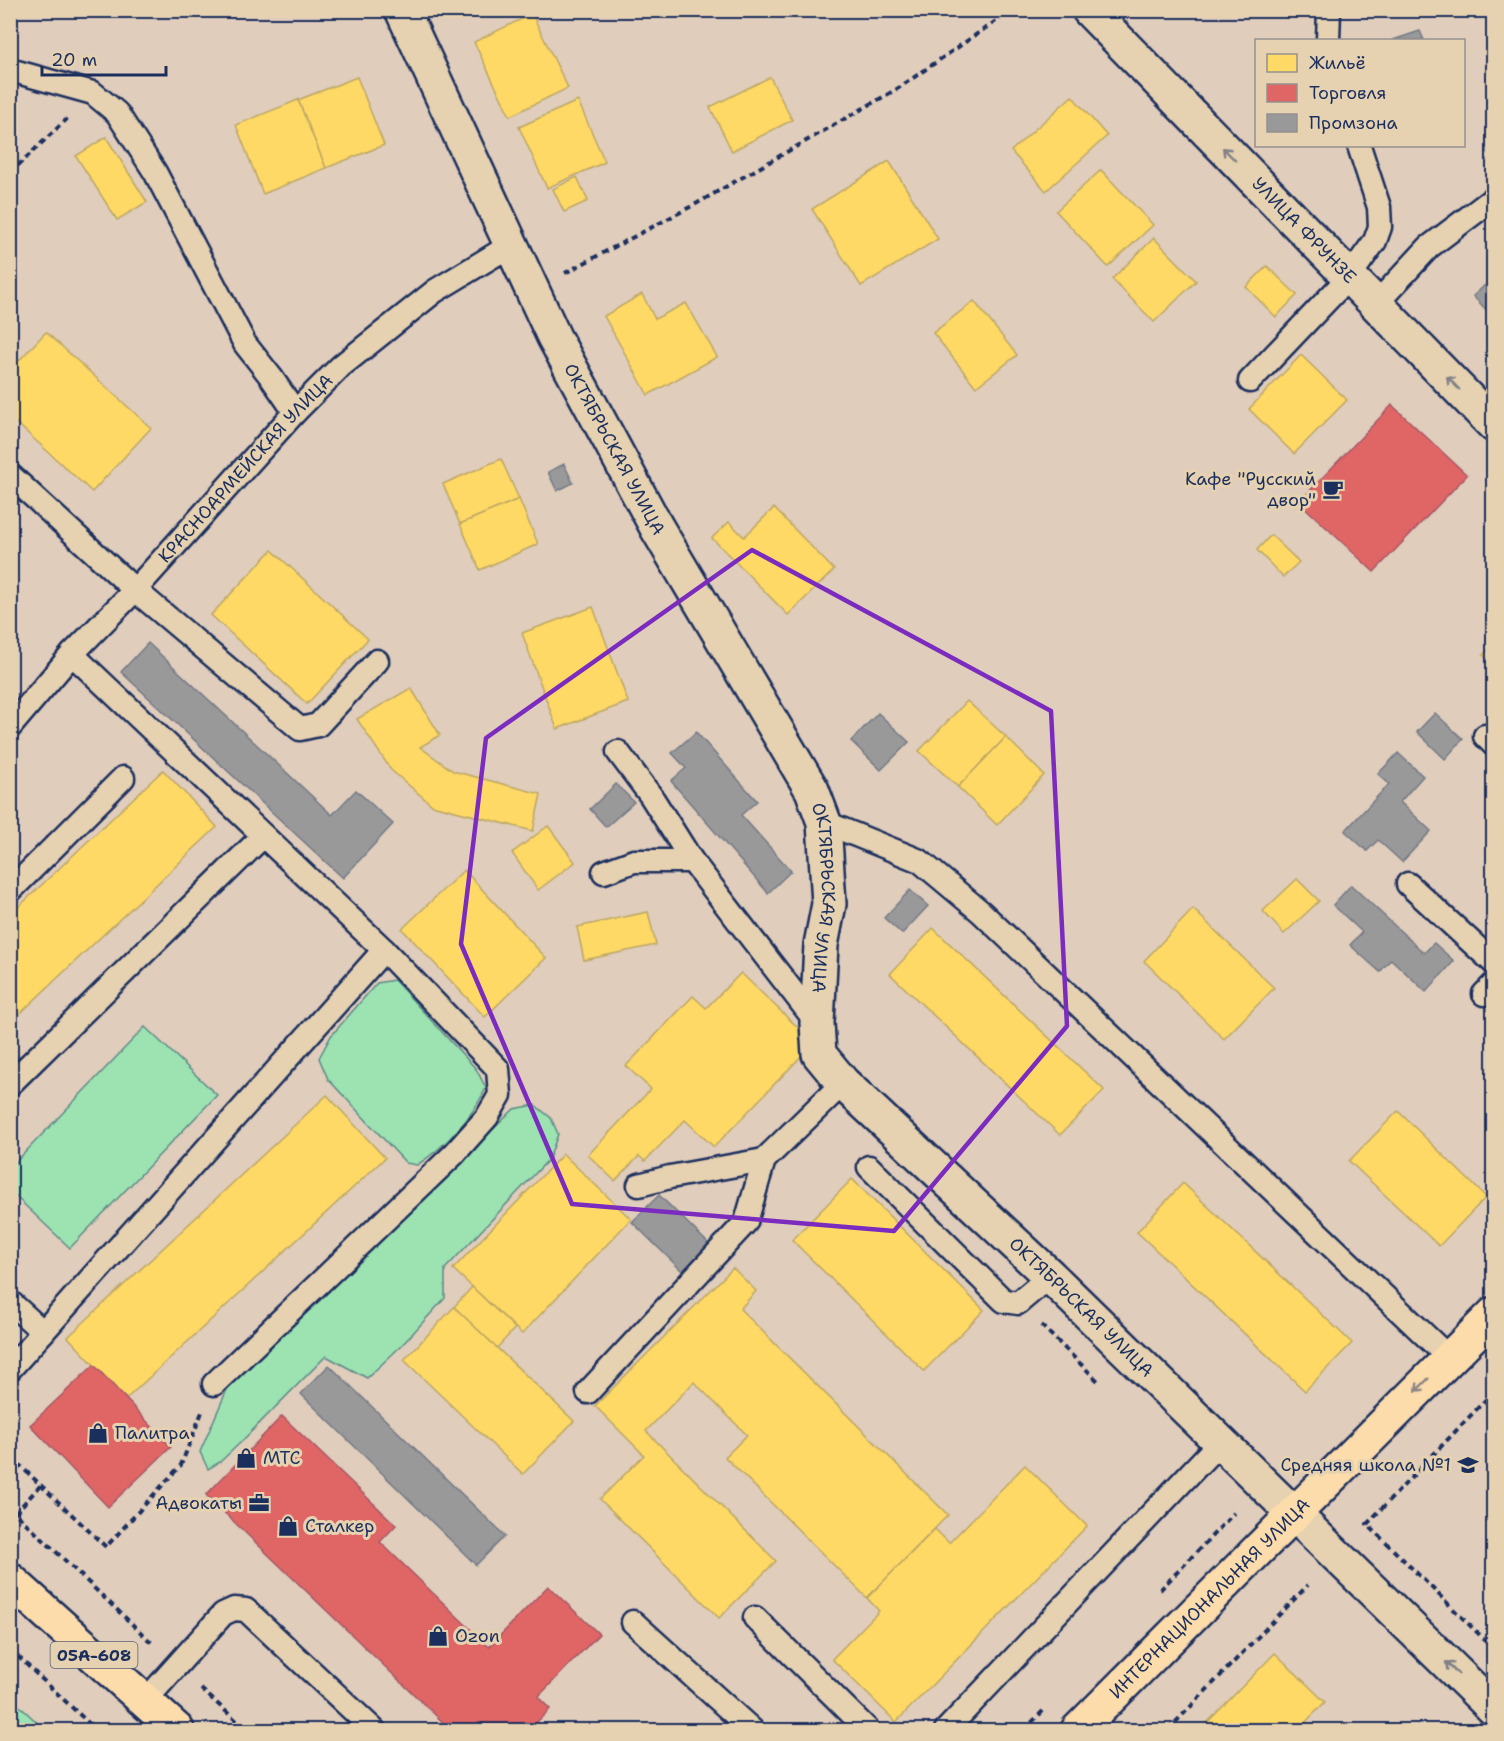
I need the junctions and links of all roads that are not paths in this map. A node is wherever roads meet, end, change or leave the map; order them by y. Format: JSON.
{"nodes":[{"id":1,"x":402,"y":10,"type":"edge"},
{"id":2,"x":1089,"y":10,"type":"edge"},
{"id":3,"x":1329,"y":10,"type":"edge"},
{"id":4,"x":1329,"y":39,"type":"edge"},
{"id":5,"x":10,"y":70,"type":"edge"},
{"id":6,"x":1359,"y":147,"type":"edge"},
{"id":7,"x":1494,"y":198,"type":"edge"},
{"id":8,"x":511,"y":246,"type":"junction"},
{"id":9,"x":1349,"y":277,"type":"junction"},
{"id":10,"x":1376,"y":304,"type":"junction"},
{"id":11,"x":1250,"y":381,"type":"dead end"},
{"id":12,"x":295,"y":412,"type":"junction"},
{"id":13,"x":1494,"y":425,"type":"edge"},
{"id":14,"x":10,"y":475,"type":"edge"},
{"id":15,"x":135,"y":590,"type":"junction"},
{"id":16,"x":72,"y":654,"type":"junction"},
{"id":17,"x":377,"y":661,"type":"dead end"},
{"id":18,"x":10,"y":727,"type":"edge"},
{"id":19,"x":618,"y":752,"type":"dead end"},
{"id":20,"x":123,"y":778,"type":"dead end"},
{"id":21,"x":824,"y":822,"type":"junction"},
{"id":22,"x":263,"y":836,"type":"junction"},
{"id":23,"x":692,"y":861,"type":"junction"},
{"id":24,"x":604,"y":872,"type":"dead end"},
{"id":25,"x":1408,"y":884,"type":"dead end"},
{"id":26,"x":10,"y":891,"type":"edge"},
{"id":27,"x":384,"y":950,"type":"junction"},
{"id":28,"x":1494,"y":963,"type":"edge"},
{"id":29,"x":817,"y":1023,"type":"junction"},
{"id":30,"x":843,"y":1083,"type":"junction"},
{"id":31,"x":10,"y":1084,"type":"edge"},
{"id":32,"x":764,"y":1160,"type":"junction"},
{"id":33,"x":869,"y":1167,"type":"dead end"},
{"id":34,"x":639,"y":1185,"type":"dead end"},
{"id":35,"x":1050,"y":1276,"type":"junction"},
{"id":36,"x":10,"y":1302,"type":"edge"},
{"id":37,"x":1494,"y":1314,"type":"edge"},
{"id":38,"x":43,"y":1332,"type":"junction"},
{"id":39,"x":1449,"y":1359,"type":"junction"},
{"id":40,"x":10,"y":1369,"type":"edge"},
{"id":41,"x":214,"y":1384,"type":"road end"},
{"id":42,"x":588,"y":1392,"type":"dead end"},
{"id":43,"x":1220,"y":1442,"type":"junction"},
{"id":44,"x":1293,"y":1514,"type":"junction"},
{"id":45,"x":10,"y":1580,"type":"edge"},
{"id":46,"x":755,"y":1618,"type":"dead end"},
{"id":47,"x":633,"y":1622,"type":"dead end"},
{"id":48,"x":145,"y":1701,"type":"junction"},
{"id":49,"x":1494,"y":1709,"type":"edge"},
{"id":50,"x":177,"y":1731,"type":"edge"},
{"id":51,"x":374,"y":1731,"type":"edge"},
{"id":52,"x":752,"y":1731,"type":"edge"},
{"id":53,"x":868,"y":1731,"type":"edge"},
{"id":54,"x":946,"y":1731,"type":"edge"},
{"id":55,"x":1078,"y":1731,"type":"edge"}],
"edges":[{"from":1,"to":8,"type":"street","name":"ОКТЯБРЬСКАЯ УЛИЦА"},
{"from":9,"to":2,"type":"street","name":"УЛИЦА ФРУНЗЕ","one_way":true},
{"from":3,"to":4,"type":"lane"},
{"from":5,"to":12,"type":"lane"},
{"from":6,"to":9,"type":"lane"},
{"from":7,"to":10,"type":"lane"},
{"from":8,"to":12,"type":"lane","name":"КРАСНОАРМЕЙСКАЯ УЛИЦА"},
{"from":8,"to":21,"type":"street","name":"ОКТЯБРЬСКАЯ УЛИЦА"},
{"from":9,"to":10,"type":"street","name":"УЛИЦА ФРУНЗЕ"},
{"from":9,"to":11,"type":"lane"},
{"from":13,"to":10,"type":"street","name":"УЛИЦА ФРУНЗЕ","one_way":true},
{"from":12,"to":15,"type":"lane","name":"КРАСНОАРМЕЙСКАЯ УЛИЦА"},
{"from":14,"to":15,"type":"lane"},
{"from":15,"to":16,"type":"lane","name":"КРАСНОАРМЕЙСКАЯ УЛИЦА"},
{"from":15,"to":17,"type":"lane"},
{"from":16,"to":18,"type":"lane","name":"КРАСНОАРМЕЙСКАЯ УЛИЦА"},
{"from":16,"to":22,"type":"lane"},
{"from":19,"to":23,"type":"lane"},
{"from":20,"to":26,"type":"lane"},
{"from":21,"to":29,"type":"street","name":"ОКТЯБРЬСКАЯ УЛИЦА"},
{"from":21,"to":39,"type":"lane"},
{"from":22,"to":27,"type":"lane"},
{"from":22,"to":31,"type":"lane"},
{"from":23,"to":24,"type":"lane"},
{"from":23,"to":29,"type":"lane"},
{"from":25,"to":28,"type":"lane"},
{"from":27,"to":38,"type":"lane"},
{"from":27,"to":41,"type":"lane"},
{"from":29,"to":30,"type":"street","name":"ОКТЯБРЬСКАЯ УЛИЦА"},
{"from":30,"to":32,"type":"lane"},
{"from":30,"to":35,"type":"street","name":"ОКТЯБРЬСКАЯ УЛИЦА"},
{"from":32,"to":34,"type":"lane"},
{"from":32,"to":42,"type":"lane"},
{"from":33,"to":35,"type":"lane"},
{"from":35,"to":43,"type":"street","name":"ОКТЯБРЬСКАЯ УЛИЦА"},
{"from":36,"to":38,"type":"lane"},
{"from":37,"to":39,"type":"main road","name":"ИНТЕРНАЦИОНАЛЬНАЯ УЛИЦА"},
{"from":38,"to":40,"type":"lane"},
{"from":39,"to":44,"type":"main road","name":"ИНТЕРНАЦИОНАЛЬНАЯ УЛИЦА","one_way":true},
{"from":43,"to":44,"type":"street","name":"ОКТЯБРЬСКАЯ УЛИЦА"},
{"from":43,"to":54,"type":"lane"},
{"from":49,"to":44,"type":"street","name":"ОКТЯБРЬСКАЯ УЛИЦА","one_way":true},
{"from":44,"to":55,"type":"main road","name":"ИНТЕРНАЦИОНАЛЬНАЯ УЛИЦА"},
{"from":45,"to":48,"type":"main road","number":"05А-608"},
{"from":46,"to":53,"type":"lane"},
{"from":47,"to":52,"type":"lane"},
{"from":48,"to":50,"type":"main road","number":"05А-608"},
{"from":48,"to":51,"type":"lane"}]}
